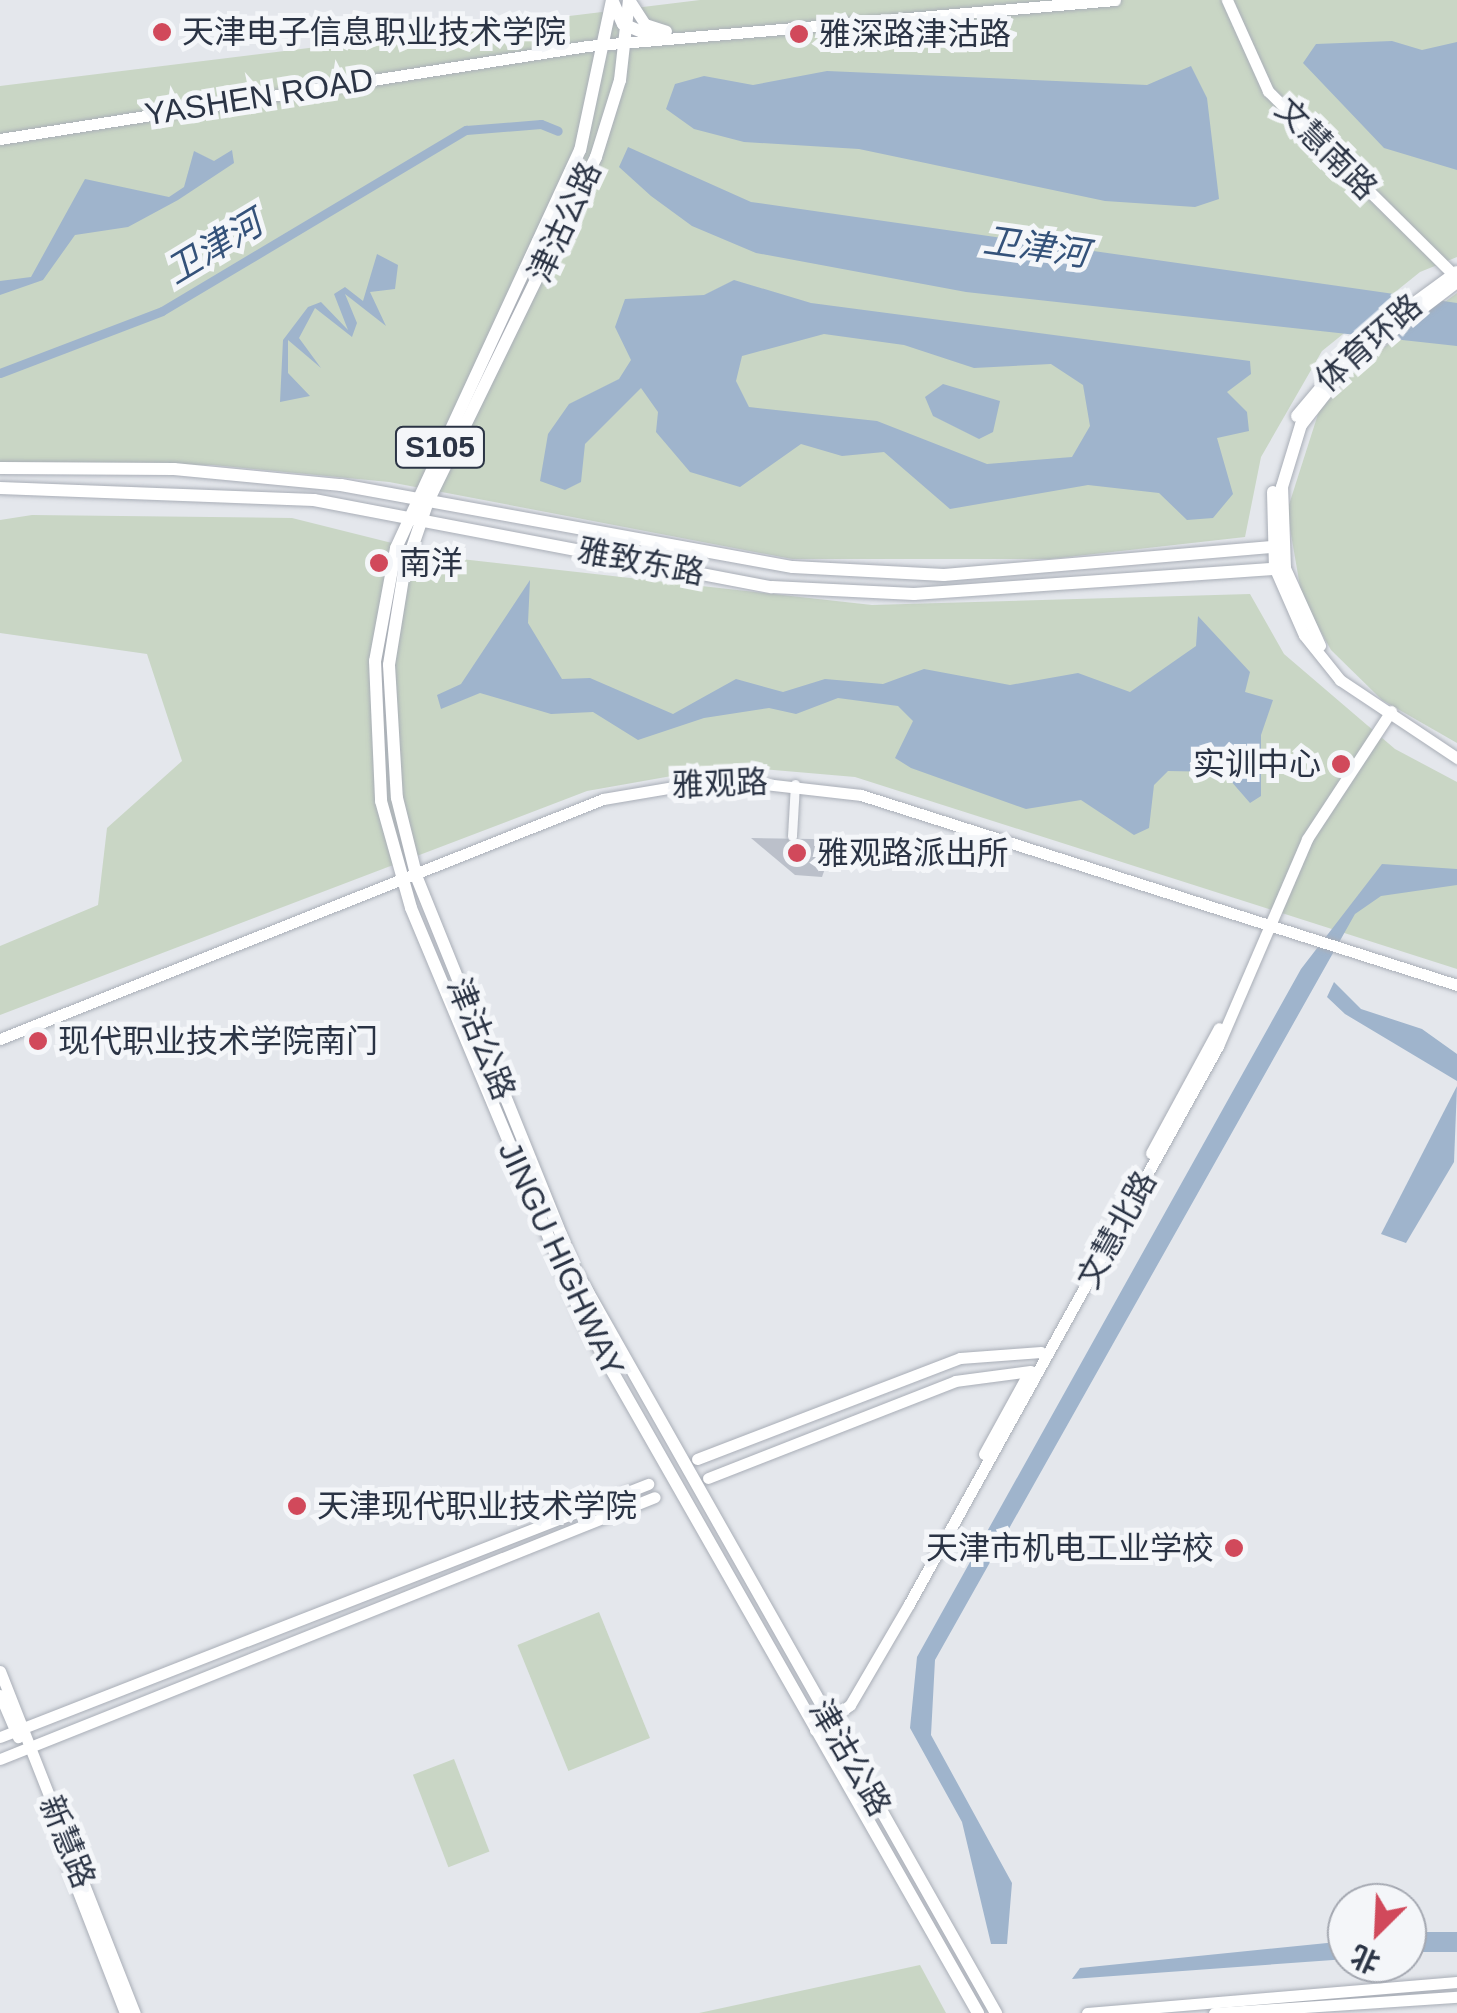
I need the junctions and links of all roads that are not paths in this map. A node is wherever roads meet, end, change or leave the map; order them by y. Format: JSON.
{"nodes":[{"id":1,"x":612,"y":0,"type":"edge"},
{"id":2,"x":629,"y":0,"type":"edge"},
{"id":3,"x":1028,"y":0,"type":"edge"},
{"id":4,"x":1115,"y":0,"type":"edge"},
{"id":5,"x":1227,"y":0,"type":"edge"},
{"id":6,"x":631,"y":35,"type":"junction"},
{"id":7,"x":662,"y":35,"type":"junction"},
{"id":8,"x":608,"y":40,"type":"junction"},
{"id":9,"x":0,"y":136,"type":"edge"},
{"id":10,"x":1456,"y":277,"type":"edge"},
{"id":11,"x":0,"y":468,"type":"edge"},
{"id":12,"x":0,"y":488,"type":"edge"},
{"id":13,"x":420,"y":503,"type":"junction"},
{"id":14,"x":414,"y":518,"type":"junction"},
{"id":15,"x":1275,"y":546,"type":"junction"},
{"id":16,"x":1280,"y":569,"type":"junction"},
{"id":17,"x":1386,"y":712,"type":"junction"},
{"id":18,"x":1457,"y":750,"type":"edge"},
{"id":19,"x":1457,"y":758,"type":"edge"},
{"id":20,"x":795,"y":785,"type":"junction"},
{"id":21,"x":792,"y":836,"type":"dead end"},
{"id":22,"x":416,"y":875,"type":"junction"},
{"id":23,"x":402,"y":880,"type":"junction"},
{"id":24,"x":1265,"y":926,"type":"junction"},
{"id":25,"x":1457,"y":988,"type":"edge"},
{"id":26,"x":0,"y":1041,"type":"edge"},
{"id":27,"x":1041,"y":1352,"type":"junction"},
{"id":28,"x":1030,"y":1371,"type":"junction"},
{"id":29,"x":697,"y":1459,"type":"dead end"},
{"id":30,"x":708,"y":1478,"type":"dead end"},
{"id":31,"x":648,"y":1484,"type":"dead end"},
{"id":32,"x":655,"y":1497,"type":"dead end"},
{"id":33,"x":582,"y":1506,"type":"junction"},
{"id":34,"x":592,"y":1524,"type":"junction"},
{"id":35,"x":396,"y":1578,"type":"junction"},
{"id":36,"x":404,"y":1599,"type":"junction"},
{"id":37,"x":207,"y":1653,"type":"junction"},
{"id":38,"x":0,"y":1671,"type":"edge"},
{"id":39,"x":214,"y":1674,"type":"junction"},
{"id":40,"x":0,"y":1694,"type":"edge"},
{"id":41,"x":74,"y":1707,"type":"junction"},
{"id":42,"x":828,"y":1720,"type":"junction"},
{"id":43,"x":81,"y":1727,"type":"junction"},
{"id":44,"x":813,"y":1727,"type":"junction"},
{"id":45,"x":19,"y":1730,"type":"junction"},
{"id":46,"x":0,"y":1737,"type":"edge"},
{"id":47,"x":26,"y":1748,"type":"junction"},
{"id":48,"x":0,"y":1758,"type":"edge"},
{"id":49,"x":1457,"y":1982,"type":"edge"},
{"id":50,"x":1457,"y":1997,"type":"edge"},
{"id":51,"x":126,"y":2013,"type":"edge"},
{"id":52,"x":135,"y":2013,"type":"edge"},
{"id":53,"x":978,"y":2013,"type":"edge"},
{"id":54,"x":996,"y":2013,"type":"edge"},
{"id":55,"x":1087,"y":2013,"type":"edge"},
{"id":56,"x":1214,"y":2013,"type":"edge"}],
"edges":[{"from":1,"to":6,"type":"main road"},
{"from":1,"to":8,"type":"main road","name":"JINGU HIGHWAY","number":"S105"},
{"from":2,"to":6,"type":"main road","name":"津沽公路","number":"S105"},
{"from":2,"to":7,"type":"main road"},
{"from":3,"to":7,"type":"main road"},
{"from":4,"to":7,"type":"main road"},
{"from":5,"to":10,"type":"main road","name":"文慧南路"},
{"from":6,"to":7,"type":"main road"},
{"from":6,"to":8,"type":"main road","name":"YASHEN ROAD"},
{"from":6,"to":13,"type":"main road","name":"津沽公路","number":"S105"},
{"from":8,"to":9,"type":"main road","name":"YASHEN ROAD"},
{"from":8,"to":13,"type":"main road","name":"JINGU HIGHWAY","number":"S105"},
{"from":10,"to":15,"type":"main road","name":"体育环路"},
{"from":11,"to":13,"type":"main road","name":"雅致东路"},
{"from":12,"to":14,"type":"main road","name":"雅致东路"},
{"from":13,"to":14,"type":"main road","name":"JINGU HIGHWAY","number":"S105"},
{"from":13,"to":15,"type":"main road","name":"雅致东路"},
{"from":14,"to":16,"type":"main road","name":"雅致东路"},
{"from":14,"to":22,"type":"main road","name":"津沽公路","number":"S105"},
{"from":14,"to":23,"type":"main road","name":"JINGU HIGHWAY","number":"S105"},
{"from":15,"to":16,"type":"main road","name":"体育环路"},
{"from":16,"to":17,"type":"main road","name":"体育环路"},
{"from":17,"to":18,"type":"main road","name":"体育环路"},
{"from":17,"to":19,"type":"main road","name":"体育环路"},
{"from":17,"to":24,"type":"main road","name":"文慧北路"},
{"from":20,"to":21,"type":"street"},
{"from":20,"to":22,"type":"main road","name":"雅观路"},
{"from":20,"to":24,"type":"main road","name":"雅观路"},
{"from":22,"to":23,"type":"main road","name":"雅观路"},
{"from":22,"to":42,"type":"main road","name":"津沽公路","number":"S105"},
{"from":23,"to":26,"type":"main road","name":"雅观路"},
{"from":23,"to":44,"type":"main road","name":"JINGU HIGHWAY","number":"S105"},
{"from":24,"to":25,"type":"main road","name":"雅观路"},
{"from":24,"to":27,"type":"main road","name":"文慧北路"},
{"from":24,"to":42,"type":"main road","name":"文慧北路"},
{"from":27,"to":28,"type":"main road","name":"文慧北路"},
{"from":27,"to":29,"type":"main road"},
{"from":28,"to":30,"type":"main road"},
{"from":28,"to":42,"type":"main road","name":"文慧北路"},
{"from":31,"to":33,"type":"main road"},
{"from":32,"to":34,"type":"main road"},
{"from":33,"to":34,"type":"street"},
{"from":33,"to":35,"type":"main road"},
{"from":34,"to":36,"type":"main road"},
{"from":35,"to":36,"type":"street"},
{"from":35,"to":37,"type":"main road"},
{"from":36,"to":39,"type":"main road"},
{"from":37,"to":39,"type":"street"},
{"from":37,"to":41,"type":"main road"},
{"from":38,"to":45,"type":"main road","name":"新慧路"},
{"from":39,"to":43,"type":"main road"},
{"from":40,"to":45,"type":"main road","name":"新慧路"},
{"from":41,"to":43,"type":"street"},
{"from":41,"to":45,"type":"main road"},
{"from":42,"to":44,"type":"main road","name":"文慧北路"},
{"from":42,"to":54,"type":"main road","name":"津沽公路","number":"S105"},
{"from":43,"to":47,"type":"main road"},
{"from":44,"to":53,"type":"main road","name":"JINGU HIGHWAY","number":"S105"},
{"from":45,"to":46,"type":"main road"},
{"from":45,"to":47,"type":"main road","name":"新慧路"},
{"from":47,"to":48,"type":"main road"},
{"from":47,"to":51,"type":"main road","name":"新慧路"},
{"from":47,"to":52,"type":"main road","name":"新慧路"},
{"from":49,"to":55,"type":"main road"},
{"from":50,"to":56,"type":"main road"}]}
